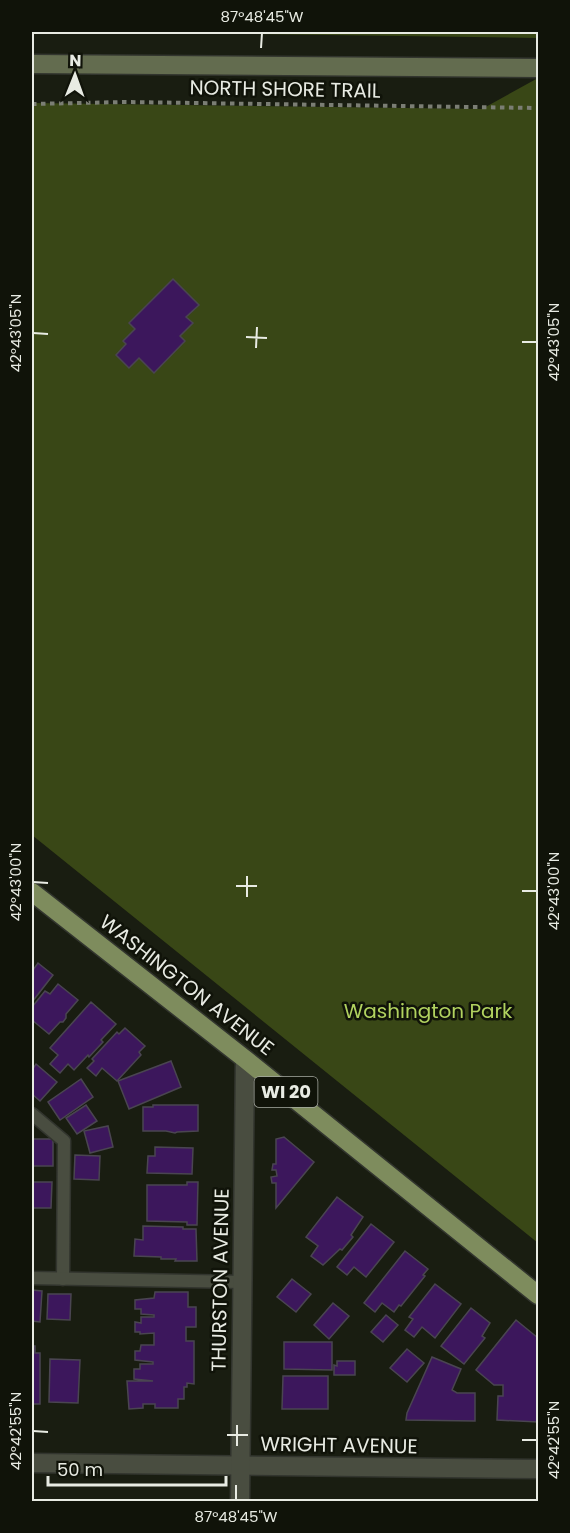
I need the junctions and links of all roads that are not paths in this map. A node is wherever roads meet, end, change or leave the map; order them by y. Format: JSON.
{"nodes":[{"id":1,"x":32,"y":64,"type":"edge"},
{"id":2,"x":538,"y":68,"type":"edge"},
{"id":3,"x":32,"y":892,"type":"edge"},
{"id":4,"x":245,"y":1059,"type":"junction"},
{"id":5,"x":32,"y":1114,"type":"edge"},
{"id":6,"x":32,"y":1278,"type":"edge"},
{"id":7,"x":63,"y":1279,"type":"junction"},
{"id":8,"x":242,"y":1282,"type":"junction"},
{"id":9,"x":538,"y":1295,"type":"edge"},
{"id":10,"x":32,"y":1463,"type":"edge"},
{"id":11,"x":240,"y":1466,"type":"junction"},
{"id":12,"x":538,"y":1469,"type":"edge"},
{"id":13,"x":240,"y":1502,"type":"edge"}],
"edges":[{"from":1,"to":2,"type":"street"},
{"from":3,"to":4,"type":"main road","name":"WASHINGTON AVENUE","number":"WI 20"},
{"from":4,"to":8,"type":"street","name":"THURSTON AVENUE"},
{"from":4,"to":9,"type":"main road","name":"WASHINGTON AVENUE","number":"WI 20"},
{"from":5,"to":7,"type":"lane"},
{"from":6,"to":7,"type":"lane"},
{"from":7,"to":8,"type":"lane"},
{"from":8,"to":11,"type":"street","name":"THURSTON AVENUE"},
{"from":10,"to":11,"type":"street","name":"WRIGHT AVENUE"},
{"from":11,"to":12,"type":"street","name":"WRIGHT AVENUE"},
{"from":11,"to":13,"type":"street","name":"THURSTON AVENUE"}]}
